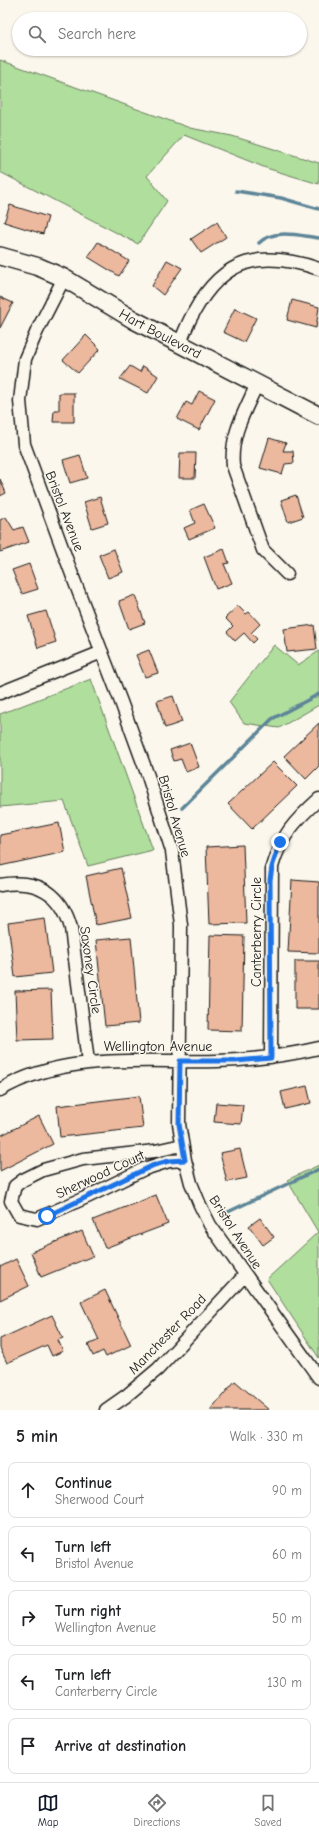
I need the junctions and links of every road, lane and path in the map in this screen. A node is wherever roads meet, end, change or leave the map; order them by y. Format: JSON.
{"nodes":[{"id":1,"x":0,"y":256,"type":"edge"},
{"id":2,"x":319,"y":269,"type":"edge"},
{"id":3,"x":64,"y":278,"type":"junction"},
{"id":4,"x":180,"y":343,"type":"junction"},
{"id":5,"x":257,"y":384,"type":"junction"},
{"id":6,"x":319,"y":416,"type":"edge"},
{"id":7,"x":287,"y":574,"type":"dead end"},
{"id":8,"x":102,"y":652,"type":"junction"},
{"id":9,"x":0,"y":692,"type":"edge"},
{"id":10,"x":319,"y":799,"type":"edge"},
{"id":11,"x":0,"y":885,"type":"edge"},
{"id":12,"x":319,"y":1048,"type":"edge"},
{"id":13,"x":271,"y":1058,"type":"junction"},
{"id":14,"x":180,"y":1061,"type":"junction"},
{"id":15,"x":88,"y":1062,"type":"junction"},
{"id":16,"x":0,"y":1090,"type":"edge"},
{"id":17,"x":182,"y":1145,"type":"junction"},
{"id":18,"x":185,"y":1160,"type":"junction"},
{"id":19,"x":245,"y":1275,"type":"junction"},
{"id":20,"x":319,"y":1378,"type":"edge"},
{"id":21,"x":106,"y":1410,"type":"edge"}],
"edges":[{"from":1,"to":3,"type":"street","name":"Hart Boulevard"},
{"from":2,"to":4,"type":"street"},
{"from":3,"to":4,"type":"street","name":"Hart Boulevard"},
{"from":3,"to":8,"type":"street","name":"Bristol Avenue"},
{"from":4,"to":5,"type":"street","name":"Hart Boulevard"},
{"from":5,"to":6,"type":"street","name":"Hart Boulevard"},
{"from":5,"to":7,"type":"street"},
{"from":8,"to":9,"type":"street"},
{"from":8,"to":14,"type":"street","name":"Bristol Avenue"},
{"from":10,"to":13,"type":"street","name":"Canterberry Circle"},
{"from":11,"to":15,"type":"street","name":"Saxoney Circle"},
{"from":12,"to":13,"type":"street","name":"Wellington Avenue"},
{"from":13,"to":14,"type":"street","name":"Wellington Avenue"},
{"from":14,"to":15,"type":"street","name":"Wellington Avenue"},
{"from":14,"to":17,"type":"street","name":"Bristol Avenue"},
{"from":15,"to":16,"type":"street","name":"Wellington Avenue"},
{"from":17,"to":18,"type":"street","name":"Bristol Avenue"},
{"from":17,"to":18,"type":"street","name":"Sherwood Court"},
{"from":18,"to":19,"type":"street","name":"Bristol Avenue"},
{"from":19,"to":20,"type":"street","name":"Bristol Avenue"},
{"from":19,"to":21,"type":"street","name":"Manchester Road"}]}
